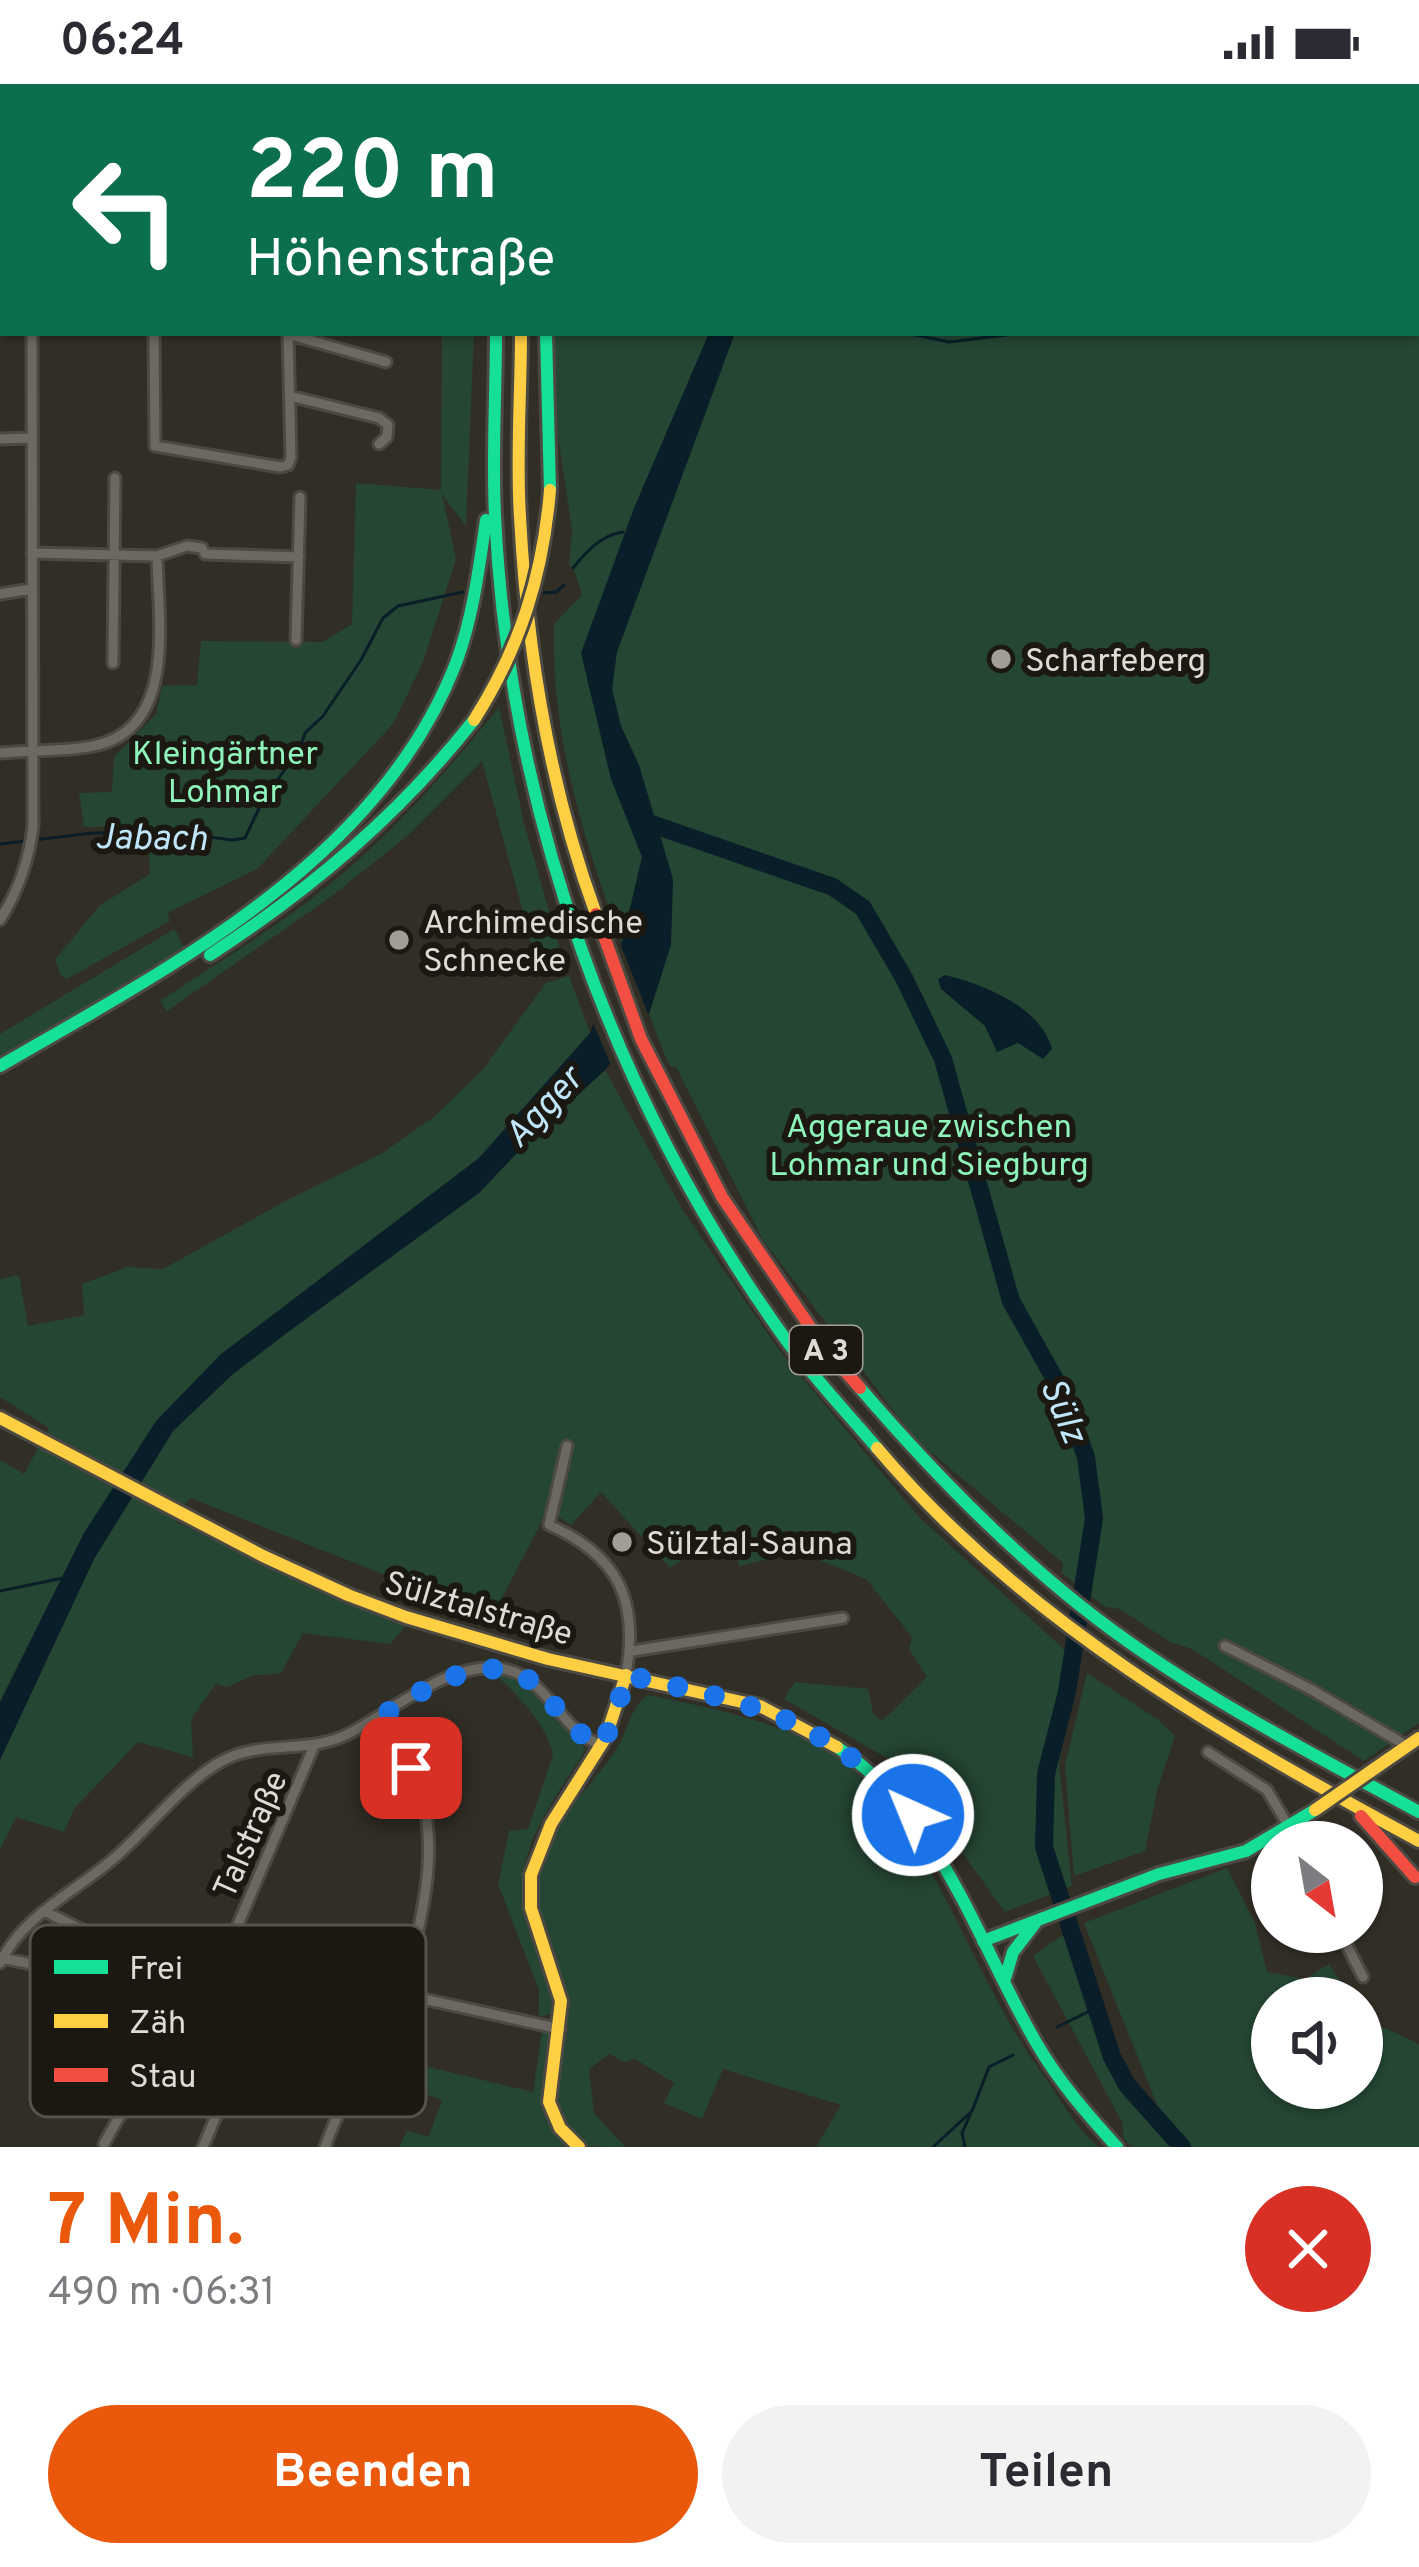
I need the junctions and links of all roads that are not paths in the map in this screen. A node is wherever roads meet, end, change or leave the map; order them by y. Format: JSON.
{"nodes":[{"id":1,"x":32,"y":336,"type":"edge"},
{"id":2,"x":154,"y":336,"type":"edge"},
{"id":3,"x":288,"y":336,"type":"edge"},
{"id":4,"x":295,"y":336,"type":"edge"},
{"id":5,"x":496,"y":336,"type":"edge"},
{"id":6,"x":521,"y":336,"type":"edge"},
{"id":7,"x":546,"y":336,"type":"edge"},
{"id":8,"x":386,"y":362,"type":"dead end"},
{"id":9,"x":290,"y":396,"type":"junction"},
{"id":10,"x":30,"y":438,"type":"junction"},
{"id":11,"x":0,"y":439,"type":"edge"},
{"id":12,"x":380,"y":444,"type":"dead end"},
{"id":13,"x":115,"y":478,"type":"dead end"},
{"id":14,"x":492,"y":481,"type":"junction"},
{"id":15,"x":300,"y":497,"type":"dead end"},
{"id":16,"x":32,"y":553,"type":"junction"},
{"id":17,"x":113,"y":554,"type":"junction"},
{"id":18,"x":158,"y":556,"type":"junction"},
{"id":19,"x":299,"y":557,"type":"junction"},
{"id":20,"x":31,"y":589,"type":"junction"},
{"id":21,"x":0,"y":594,"type":"edge"},
{"id":22,"x":296,"y":640,"type":"dead end"},
{"id":23,"x":112,"y":664,"type":"dead end"},
{"id":24,"x":31,"y":751,"type":"junction"},
{"id":25,"x":0,"y":753,"type":"edge"},
{"id":26,"x":0,"y":920,"type":"edge"},
{"id":27,"x":208,"y":950,"type":"junction"},
{"id":28,"x":186,"y":964,"type":"junction"},
{"id":29,"x":0,"y":1066,"type":"edge"},
{"id":30,"x":0,"y":1078,"type":"edge"},
{"id":31,"x":0,"y":1418,"type":"edge"},
{"id":32,"x":567,"y":1446,"type":"dead end"},
{"id":33,"x":843,"y":1618,"type":"dead end"},
{"id":34,"x":1225,"y":1646,"type":"dead end"},
{"id":35,"x":632,"y":1652,"type":"junction"},
{"id":36,"x":626,"y":1675,"type":"junction"},
{"id":37,"x":376,"y":1720,"type":"junction"},
{"id":38,"x":1413,"y":1742,"type":"edge"},
{"id":39,"x":602,"y":1745,"type":"junction"},
{"id":40,"x":314,"y":1746,"type":"junction"},
{"id":41,"x":1208,"y":1752,"type":"dead end"},
{"id":42,"x":1351,"y":1804,"type":"junction"},
{"id":43,"x":1419,"y":1812,"type":"edge"},
{"id":44,"x":1287,"y":1821,"type":"edge"},
{"id":45,"x":1300,"y":1821,"type":"edge"},
{"id":46,"x":1419,"y":1841,"type":"edge"},
{"id":47,"x":1251,"y":1848,"type":"edge"},
{"id":48,"x":1415,"y":1876,"type":"dead end"},
{"id":49,"x":44,"y":1911,"type":"junction"},
{"id":50,"x":1043,"y":1918,"type":"junction"},
{"id":51,"x":32,"y":1925,"type":"edge"},
{"id":52,"x":72,"y":1925,"type":"edge"},
{"id":53,"x":238,"y":1925,"type":"edge"},
{"id":54,"x":419,"y":1925,"type":"edge"},
{"id":55,"x":30,"y":1927,"type":"edge"},
{"id":56,"x":983,"y":1941,"type":"junction"},
{"id":57,"x":1351,"y":1953,"type":"edge"},
{"id":58,"x":1,"y":1960,"type":"edge"},
{"id":59,"x":1363,"y":1977,"type":"dead end"},
{"id":60,"x":1004,"y":1983,"type":"junction"},
{"id":61,"x":426,"y":2000,"type":"edge"},
{"id":62,"x":560,"y":2029,"type":"junction"},
{"id":63,"x":119,"y":2117,"type":"edge"},
{"id":64,"x":216,"y":2117,"type":"edge"},
{"id":65,"x":335,"y":2117,"type":"edge"},
{"id":66,"x":104,"y":2144,"type":"dead end"},
{"id":67,"x":203,"y":2147,"type":"edge"},
{"id":68,"x":325,"y":2147,"type":"edge"},
{"id":69,"x":579,"y":2147,"type":"edge"},
{"id":70,"x":1117,"y":2147,"type":"edge"}],
"edges":[{"from":1,"to":10,"type":"street"},
{"from":2,"to":9,"type":"street"},
{"from":3,"to":9,"type":"street"},
{"from":4,"to":8,"type":"street"},
{"from":5,"to":14,"type":"main road","number":"A 3"},
{"from":6,"to":43,"type":"main road","number":"A 3"},
{"from":7,"to":27,"type":"main road","bridge":true},
{"from":9,"to":12,"type":"street"},
{"from":10,"to":11,"type":"street"},
{"from":10,"to":16,"type":"street"},
{"from":13,"to":17,"type":"street"},
{"from":14,"to":27,"type":"main road"},
{"from":14,"to":42,"type":"main road","number":"A 3"},
{"from":15,"to":19,"type":"street"},
{"from":16,"to":17,"type":"street"},
{"from":16,"to":20,"type":"street"},
{"from":17,"to":18,"type":"street"},
{"from":17,"to":23,"type":"street"},
{"from":18,"to":19,"type":"street"},
{"from":18,"to":24,"type":"street"},
{"from":19,"to":22,"type":"street"},
{"from":20,"to":21,"type":"street"},
{"from":20,"to":24,"type":"street"},
{"from":24,"to":25,"type":"street"},
{"from":24,"to":26,"type":"street"},
{"from":27,"to":28,"type":"main road"},
{"from":28,"to":29,"type":"main road"},
{"from":28,"to":30,"type":"main road"},
{"from":31,"to":36,"type":"main road","name":"Sülztalstraße"},
{"from":32,"to":35,"type":"street"},
{"from":33,"to":35,"type":"street"},
{"from":34,"to":38,"type":"street"},
{"from":35,"to":36,"type":"street"},
{"from":36,"to":39,"type":"main road"},
{"from":36,"to":56,"type":"main road","name":"Sülztalstraße"},
{"from":37,"to":39,"type":"street"},
{"from":37,"to":40,"type":"street"},
{"from":37,"to":54,"type":"street"},
{"from":38,"to":45,"type":"main road","bridge":true},
{"from":39,"to":62,"type":"main road"},
{"from":40,"to":49,"type":"street"},
{"from":40,"to":53,"type":"street","name":"Talstraße"},
{"from":41,"to":44,"type":"street"},
{"from":42,"to":46,"type":"main road","number":"A 3"},
{"from":42,"to":48,"type":"main road"},
{"from":47,"to":50,"type":"main road"},
{"from":49,"to":51,"type":"street"},
{"from":49,"to":52,"type":"street"},
{"from":50,"to":56,"type":"main road"},
{"from":50,"to":60,"type":"main road"},
{"from":55,"to":58,"type":"street"},
{"from":56,"to":60,"type":"main road","name":"Sülztalstraße"},
{"from":57,"to":59,"type":"street"},
{"from":60,"to":70,"type":"main road","name":"Sülztalstraße"},
{"from":61,"to":62,"type":"street"},
{"from":62,"to":69,"type":"main road"},
{"from":63,"to":66,"type":"street"},
{"from":64,"to":67,"type":"street","name":"Talstraße"},
{"from":65,"to":68,"type":"street"}]}
